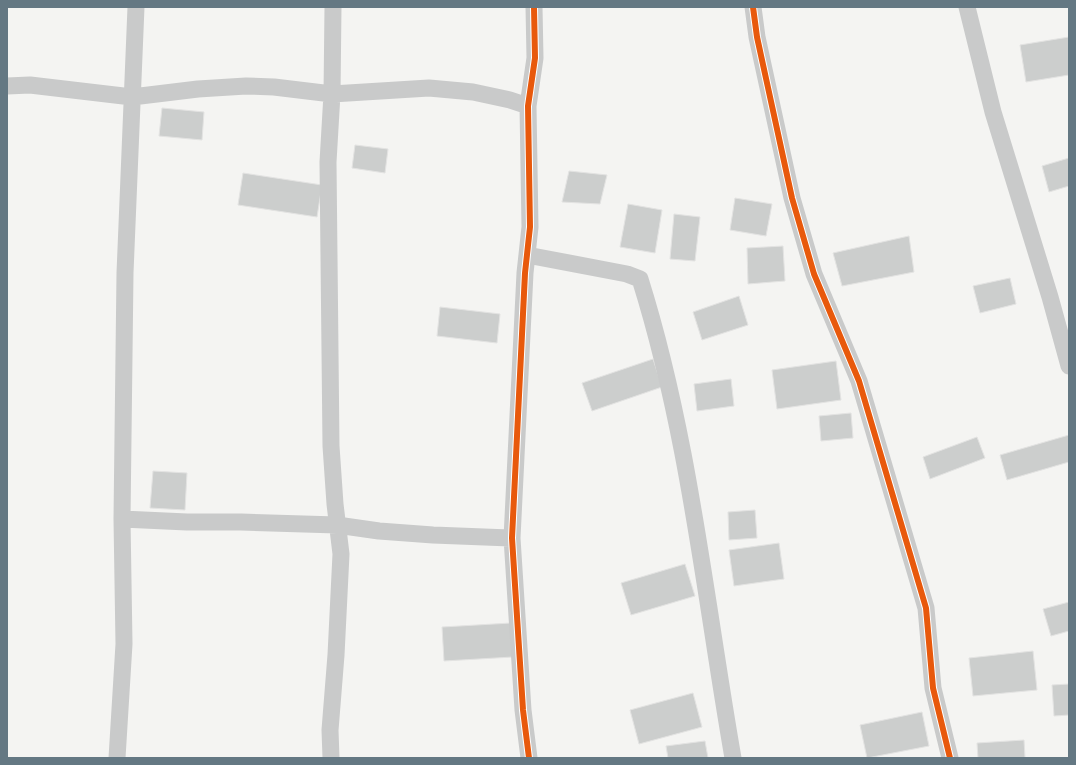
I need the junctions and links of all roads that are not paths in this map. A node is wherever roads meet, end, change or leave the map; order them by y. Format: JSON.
{"nodes":[{"id":1,"x":136,"y":7,"type":"edge"},
{"id":2,"x":333,"y":7,"type":"edge"},
{"id":3,"x":534,"y":7,"type":"edge"},
{"id":4,"x":753,"y":7,"type":"edge"},
{"id":5,"x":967,"y":7,"type":"edge"},
{"id":6,"x":7,"y":86,"type":"edge"},
{"id":7,"x":332,"y":94,"type":"junction"},
{"id":8,"x":132,"y":97,"type":"junction"},
{"id":9,"x":528,"y":106,"type":"junction"},
{"id":10,"x":527,"y":255,"type":"junction"},
{"id":11,"x":1069,"y":366,"type":"edge"},
{"id":12,"x":122,"y":519,"type":"junction"},
{"id":13,"x":337,"y":525,"type":"junction"},
{"id":14,"x":512,"y":538,"type":"junction"},
{"id":15,"x":117,"y":758,"type":"edge"},
{"id":16,"x":331,"y":758,"type":"edge"},
{"id":17,"x":529,"y":758,"type":"edge"},
{"id":18,"x":733,"y":758,"type":"edge"},
{"id":19,"x":950,"y":758,"type":"edge"}],
"edges":[{"from":1,"to":8,"type":"street"},
{"from":2,"to":7,"type":"street"},
{"from":3,"to":9,"type":"street"},
{"from":4,"to":19,"type":"street"},
{"from":5,"to":11,"type":"street"},
{"from":6,"to":8,"type":"street"},
{"from":7,"to":8,"type":"street"},
{"from":7,"to":9,"type":"street"},
{"from":7,"to":13,"type":"street"},
{"from":8,"to":12,"type":"street"},
{"from":9,"to":10,"type":"street"},
{"from":10,"to":14,"type":"street"},
{"from":10,"to":18,"type":"street"},
{"from":12,"to":13,"type":"street"},
{"from":12,"to":15,"type":"street"},
{"from":13,"to":14,"type":"street"},
{"from":13,"to":16,"type":"street"},
{"from":14,"to":17,"type":"street"}]}
